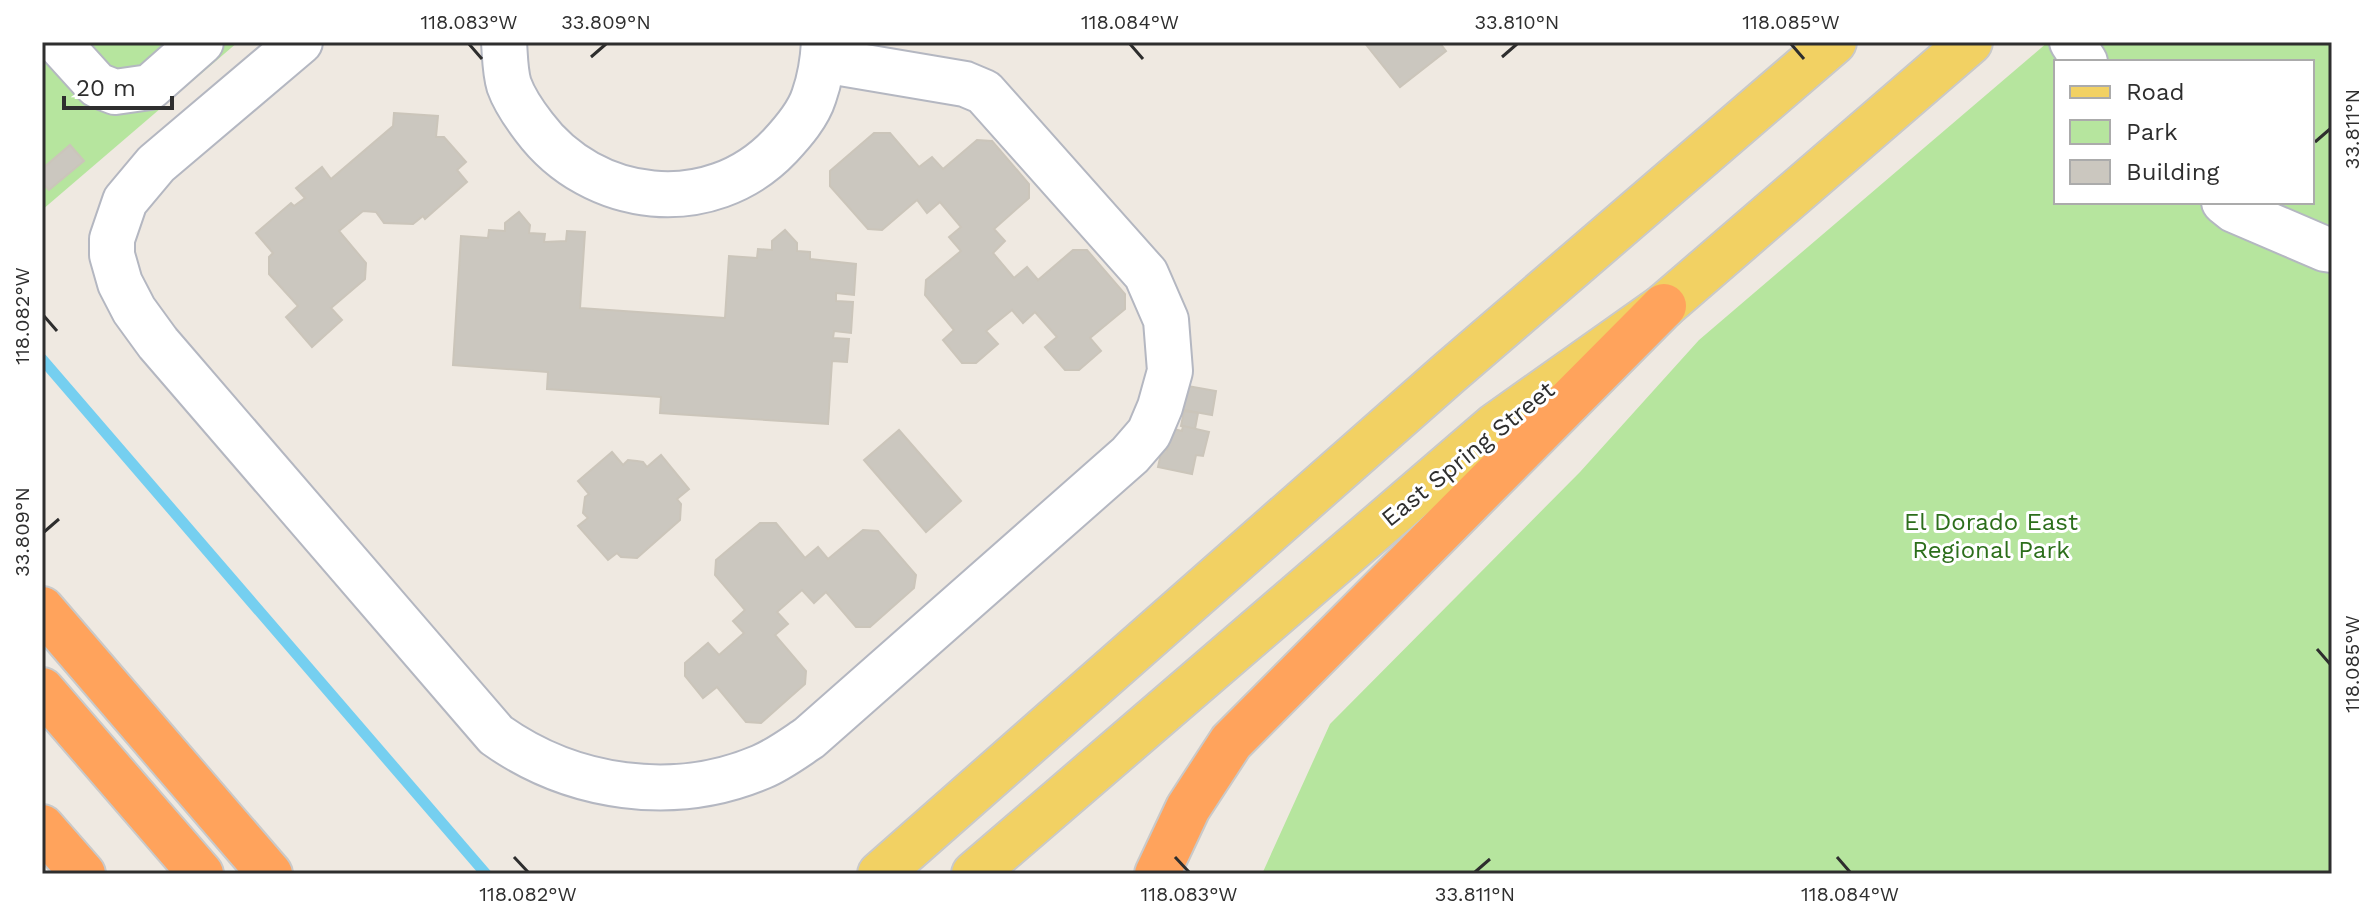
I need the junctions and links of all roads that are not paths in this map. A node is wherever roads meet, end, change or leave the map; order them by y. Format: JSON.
{"nodes":[{"id":1,"x":58,"y":42,"type":"edge"},
{"id":2,"x":201,"y":42,"type":"edge"},
{"id":3,"x":300,"y":42,"type":"edge"},
{"id":4,"x":504,"y":42,"type":"edge"},
{"id":5,"x":1834,"y":42,"type":"edge"},
{"id":6,"x":1970,"y":42,"type":"edge"},
{"id":7,"x":2072,"y":42,"type":"edge"},
{"id":8,"x":823,"y":51,"type":"edge"},
{"id":9,"x":2084,"y":60,"type":"edge"},
{"id":10,"x":2226,"y":204,"type":"edge"},
{"id":11,"x":2332,"y":250,"type":"edge"},
{"id":12,"x":1664,"y":306,"type":"junction"},
{"id":13,"x":42,"y":609,"type":"edge"},
{"id":14,"x":42,"y":690,"type":"edge"},
{"id":15,"x":42,"y":729,"type":"edge"},
{"id":16,"x":42,"y":827,"type":"edge"},
{"id":17,"x":83,"y":874,"type":"edge"},
{"id":18,"x":167,"y":874,"type":"edge"},
{"id":19,"x":201,"y":874,"type":"edge"},
{"id":20,"x":270,"y":874,"type":"edge"},
{"id":21,"x":880,"y":874,"type":"edge"},
{"id":22,"x":974,"y":874,"type":"edge"},
{"id":23,"x":1157,"y":874,"type":"edge"}],
"edges":[{"from":1,"to":2,"type":"lane"},
{"from":3,"to":8,"type":"lane"},
{"from":4,"to":8,"type":"lane"},
{"from":5,"to":21,"type":"main road"},
{"from":6,"to":12,"type":"main road","name":"East Spring Street"},
{"from":7,"to":9,"type":"lane"},
{"from":10,"to":11,"type":"lane"},
{"from":12,"to":22,"type":"main road","name":"East Spring Street"},
{"from":12,"to":23,"type":"highway"},
{"from":13,"to":20,"type":"highway"},
{"from":14,"to":19,"type":"highway"},
{"from":15,"to":18,"type":"highway"},
{"from":16,"to":17,"type":"highway"}]}
